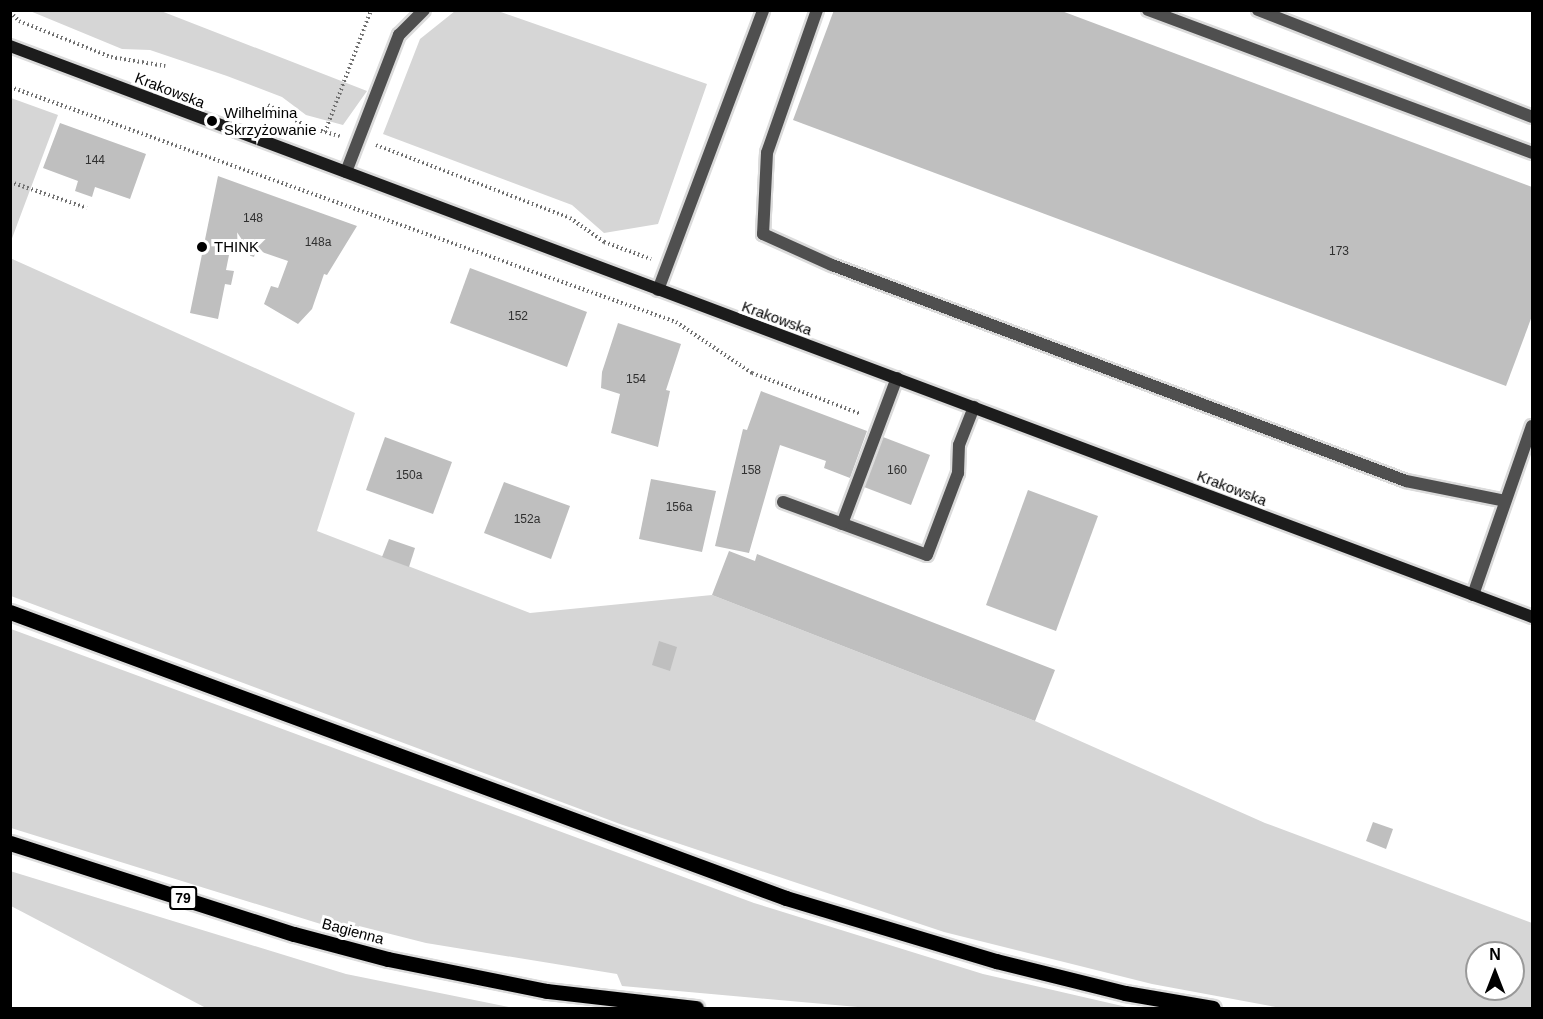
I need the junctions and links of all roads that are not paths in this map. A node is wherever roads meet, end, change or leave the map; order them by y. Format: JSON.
{"nodes":[{"id":1,"x":424,"y":10,"type":"edge"},
{"id":2,"x":763,"y":10,"type":"edge"},
{"id":3,"x":817,"y":10,"type":"edge"},
{"id":4,"x":1148,"y":10,"type":"edge"},
{"id":5,"x":1258,"y":10,"type":"edge"},
{"id":6,"x":10,"y":46,"type":"edge"},
{"id":7,"x":1533,"y":117,"type":"edge"},
{"id":8,"x":1533,"y":153,"type":"edge"},
{"id":9,"x":346,"y":172,"type":"junction"},
{"id":10,"x":658,"y":290,"type":"junction"},
{"id":11,"x":897,"y":378,"type":"junction"},
{"id":12,"x":974,"y":407,"type":"junction"},
{"id":13,"x":1533,"y":426,"type":"edge"},
{"id":14,"x":1505,"y":501,"type":"junction"},
{"id":15,"x":783,"y":502,"type":"dead end"},
{"id":16,"x":842,"y":524,"type":"junction"},
{"id":17,"x":1473,"y":595,"type":"junction"},
{"id":18,"x":10,"y":612,"type":"edge"},
{"id":19,"x":1533,"y":617,"type":"edge"},
{"id":20,"x":10,"y":843,"type":"edge"},
{"id":21,"x":696,"y":1008,"type":"edge"},
{"id":22,"x":1213,"y":1008,"type":"edge"}],
"edges":[{"from":1,"to":9,"type":"lane"},
{"from":2,"to":10,"type":"lane"},
{"from":3,"to":14,"type":"lane"},
{"from":4,"to":8,"type":"lane"},
{"from":5,"to":7,"type":"lane"},
{"from":6,"to":9,"type":"street","name":"Krakowska"},
{"from":9,"to":10,"type":"street","name":"Krakowska"},
{"from":10,"to":11,"type":"street","name":"Krakowska"},
{"from":11,"to":12,"type":"street","name":"Krakowska"},
{"from":11,"to":16,"type":"lane"},
{"from":12,"to":16,"type":"lane"},
{"from":12,"to":17,"type":"street","name":"Krakowska"},
{"from":13,"to":14,"type":"lane"},
{"from":14,"to":17,"type":"lane"},
{"from":15,"to":16,"type":"lane"},
{"from":17,"to":19,"type":"street","name":"Krakowska"},
{"from":18,"to":22,"type":"main road"},
{"from":20,"to":21,"type":"main road","name":"Bagienna","number":"79"}]}
